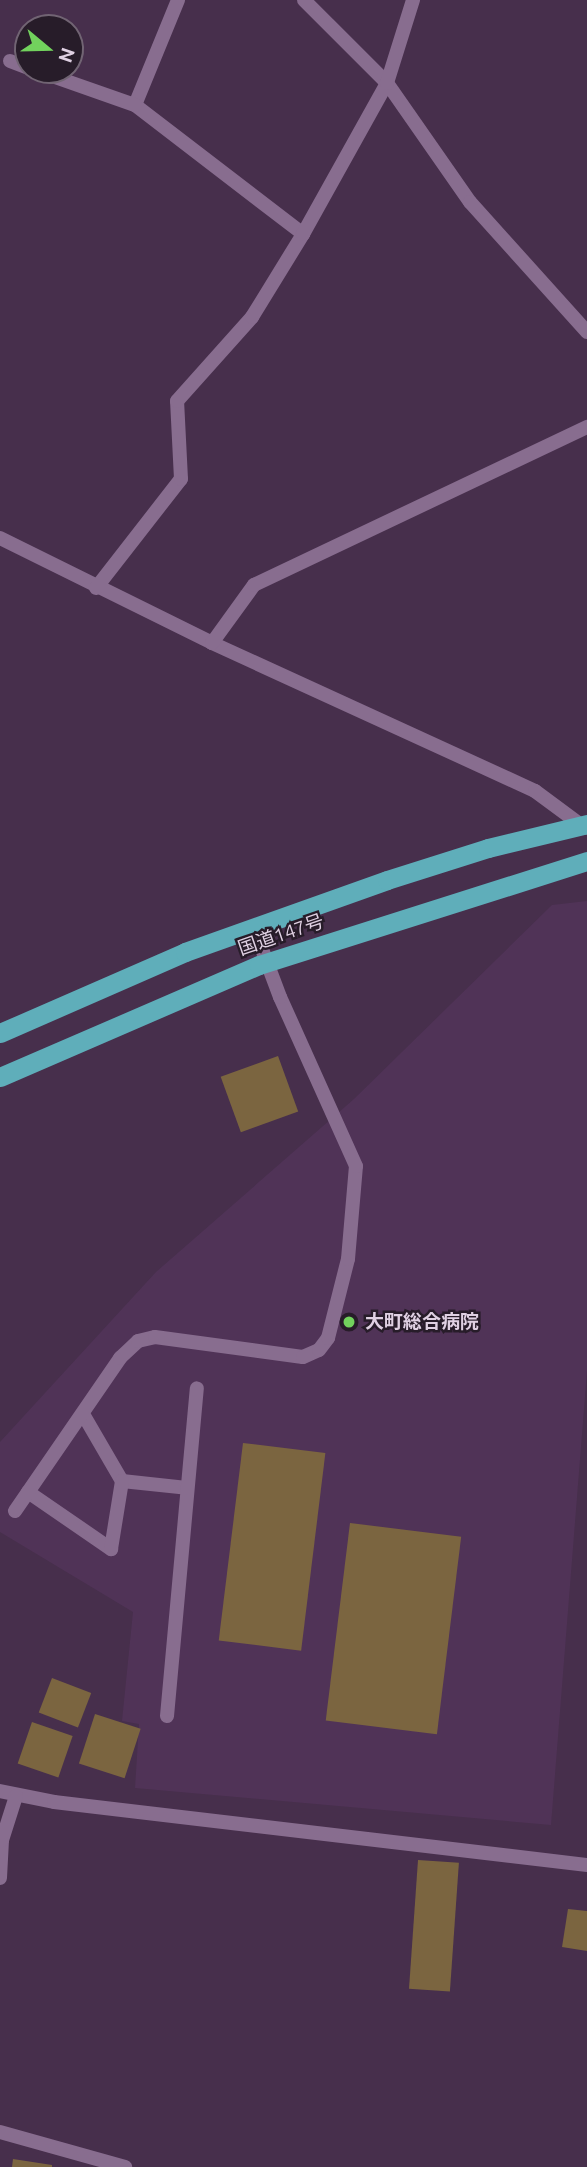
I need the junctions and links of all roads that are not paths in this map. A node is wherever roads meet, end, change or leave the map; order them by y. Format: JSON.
{"nodes":[{"id":1,"x":177,"y":0,"type":"edge"},
{"id":2,"x":304,"y":0,"type":"edge"},
{"id":3,"x":413,"y":0,"type":"edge"},
{"id":4,"x":10,"y":61,"type":"dead end"},
{"id":5,"x":14,"y":63,"type":"edge"},
{"id":6,"x":387,"y":83,"type":"junction"},
{"id":7,"x":76,"y":84,"type":"edge"},
{"id":8,"x":135,"y":104,"type":"junction"},
{"id":9,"x":303,"y":234,"type":"junction"},
{"id":10,"x":587,"y":332,"type":"edge"},
{"id":11,"x":587,"y":427,"type":"edge"},
{"id":12,"x":0,"y":538,"type":"edge"},
{"id":13,"x":96,"y":588,"type":"junction"},
{"id":14,"x":212,"y":643,"type":"junction"},
{"id":15,"x":586,"y":827,"type":"edge"},
{"id":16,"x":587,"y":862,"type":"edge"},
{"id":17,"x":254,"y":928,"type":"junction"},
{"id":18,"x":266,"y":962,"type":"junction"},
{"id":19,"x":0,"y":1033,"type":"edge"},
{"id":20,"x":0,"y":1077,"type":"edge"},
{"id":21,"x":197,"y":1388,"type":"dead end"},
{"id":22,"x":83,"y":1414,"type":"junction"},
{"id":23,"x":122,"y":1481,"type":"junction"},
{"id":24,"x":187,"y":1488,"type":"junction"},
{"id":25,"x":27,"y":1492,"type":"junction"},
{"id":26,"x":15,"y":1511,"type":"dead end"},
{"id":27,"x":167,"y":1716,"type":"dead end"},
{"id":28,"x":0,"y":1791,"type":"edge"},
{"id":29,"x":16,"y":1796,"type":"junction"},
{"id":30,"x":587,"y":1865,"type":"edge"},
{"id":31,"x":0,"y":1878,"type":"edge"},
{"id":32,"x":0,"y":2132,"type":"edge"},
{"id":33,"x":125,"y":2167,"type":"edge"}],
"edges":[{"from":1,"to":8,"type":"street"},
{"from":2,"to":6,"type":"street"},
{"from":3,"to":6,"type":"street"},
{"from":4,"to":5,"type":"street"},
{"from":6,"to":9,"type":"street"},
{"from":6,"to":10,"type":"street"},
{"from":7,"to":8,"type":"street"},
{"from":8,"to":9,"type":"street"},
{"from":9,"to":13,"type":"street"},
{"from":11,"to":14,"type":"street"},
{"from":12,"to":13,"type":"street"},
{"from":13,"to":14,"type":"street"},
{"from":14,"to":15,"type":"street"},
{"from":15,"to":17,"type":"highway","name":"国道147号"},
{"from":16,"to":18,"type":"highway","name":"国道147号"},
{"from":17,"to":18,"type":"street"},
{"from":17,"to":19,"type":"highway","name":"国道147号"},
{"from":18,"to":20,"type":"highway","name":"国道147号"},
{"from":18,"to":22,"type":"street"},
{"from":21,"to":24,"type":"street"},
{"from":22,"to":23,"type":"street"},
{"from":22,"to":25,"type":"street"},
{"from":23,"to":24,"type":"street"},
{"from":23,"to":25,"type":"street"},
{"from":24,"to":27,"type":"street"},
{"from":25,"to":26,"type":"street"},
{"from":28,"to":29,"type":"street"},
{"from":29,"to":30,"type":"street"},
{"from":29,"to":31,"type":"street"},
{"from":32,"to":33,"type":"street"}]}
